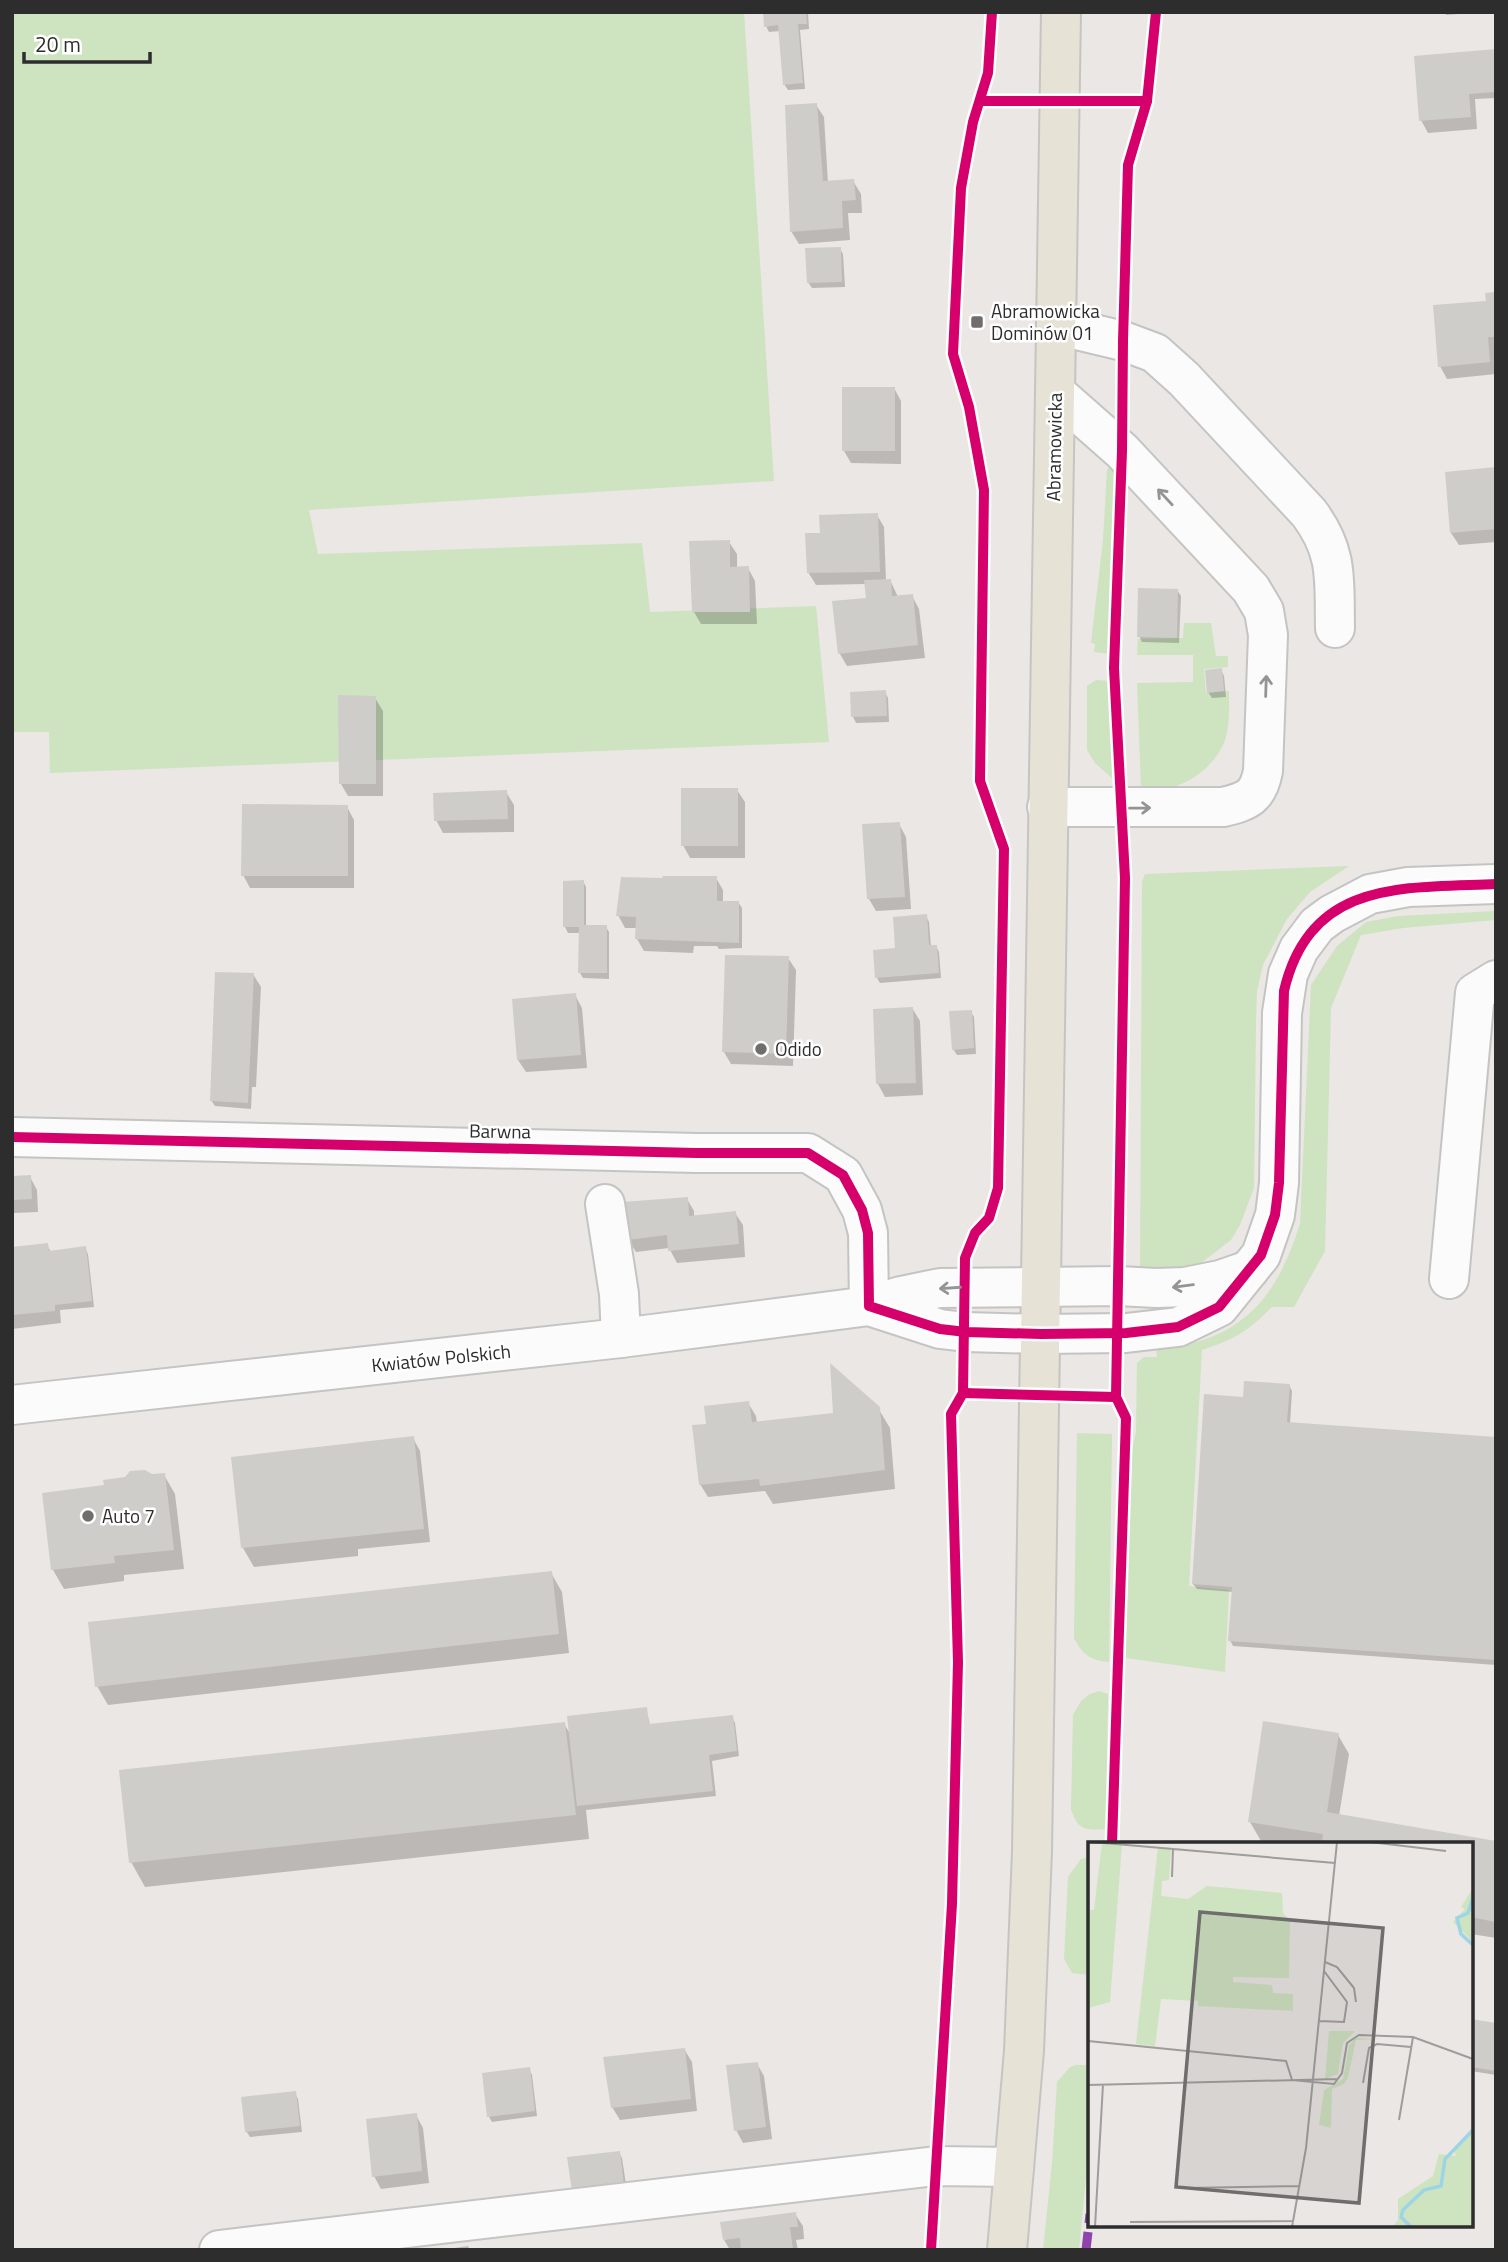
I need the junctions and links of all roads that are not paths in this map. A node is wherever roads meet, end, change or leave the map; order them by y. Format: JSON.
{"nodes":[{"id":1,"x":1061,"y":12,"type":"edge"},
{"id":2,"x":1056,"y":325,"type":"junction"},
{"id":3,"x":1055,"y":392,"type":"junction"},
{"id":4,"x":1335,"y":628,"type":"dead end"},
{"id":5,"x":1047,"y":807,"type":"junction"},
{"id":6,"x":1496,"y":884,"type":"edge"},
{"id":7,"x":1496,"y":980,"type":"edge"},
{"id":8,"x":12,"y":1137,"type":"edge"},
{"id":9,"x":605,"y":1204,"type":"dead end"},
{"id":10,"x":1249,"y":1270,"type":"junction"},
{"id":11,"x":1449,"y":1279,"type":"dead end"},
{"id":12,"x":1042,"y":1286,"type":"junction"},
{"id":13,"x":869,"y":1306,"type":"junction"},
{"id":14,"x":1041,"y":1334,"type":"junction"},
{"id":15,"x":621,"y":1338,"type":"junction"},
{"id":16,"x":12,"y":1405,"type":"edge"},
{"id":17,"x":1013,"y":2167,"type":"junction"},
{"id":18,"x":219,"y":2250,"type":"edge"},
{"id":19,"x":1007,"y":2250,"type":"edge"}],
"edges":[{"from":1,"to":2,"type":"main road","name":"Abramowicka"},
{"from":2,"to":3,"type":"main road","name":"Abramowicka"},
{"from":2,"to":4,"type":"street"},
{"from":3,"to":5,"type":"main road","name":"Abramowicka"},
{"from":5,"to":3,"type":"street","one_way":true},
{"from":5,"to":12,"type":"main road","name":"Abramowicka"},
{"from":6,"to":10,"type":"street","name":"Kwiatów Polskich"},
{"from":7,"to":11,"type":"street"},
{"from":8,"to":13,"type":"street","name":"Barwna"},
{"from":9,"to":15,"type":"street"},
{"from":10,"to":12,"type":"street","name":"Kwiatów Polskich","one_way":true},
{"from":10,"to":14,"type":"street","name":"Kwiatów Polskich"},
{"from":12,"to":13,"type":"street","name":"Kwiatów Polskich","one_way":true},
{"from":12,"to":14,"type":"main road","name":"Abramowicka"},
{"from":13,"to":14,"type":"street","name":"Kwiatów Polskich"},
{"from":13,"to":15,"type":"street","name":"Kwiatów Polskich"},
{"from":14,"to":17,"type":"main road","name":"Abramowicka"},
{"from":15,"to":16,"type":"street","name":"Kwiatów Polskich"},
{"from":17,"to":18,"type":"street"},
{"from":17,"to":19,"type":"main road","name":"Abramowicka"}]}
